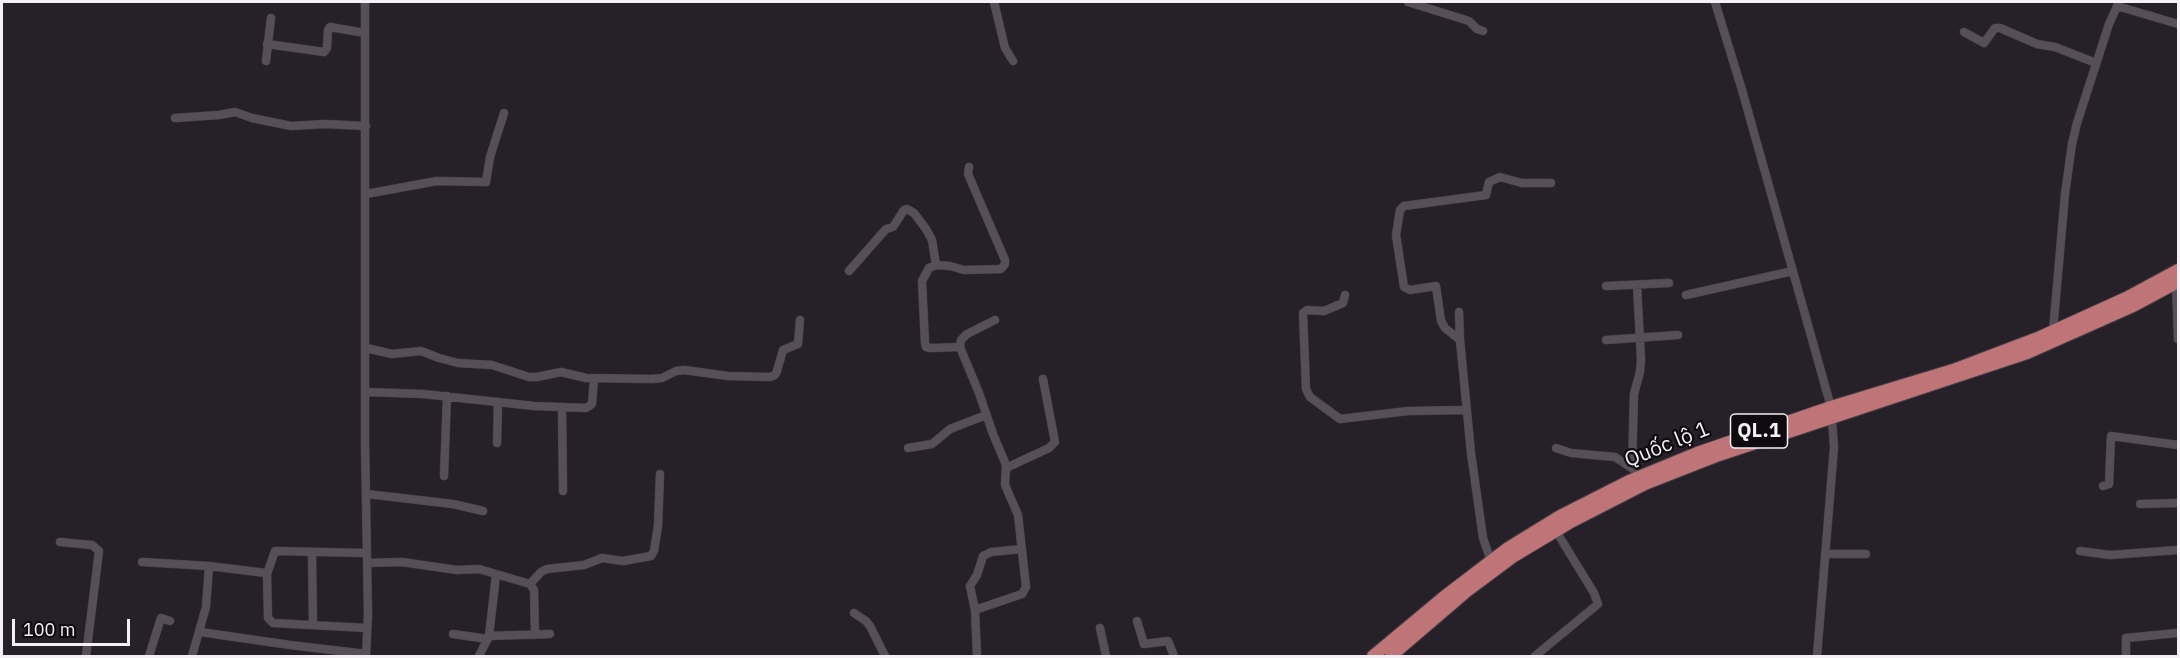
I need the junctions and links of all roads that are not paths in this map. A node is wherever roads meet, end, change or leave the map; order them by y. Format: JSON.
{"nodes":[{"id":1,"x":365,"y":2,"type":"edge"},
{"id":2,"x":994,"y":2,"type":"edge"},
{"id":3,"x":1408,"y":2,"type":"edge"},
{"id":4,"x":1715,"y":2,"type":"edge"},
{"id":5,"x":2118,"y":4,"type":"edge"},
{"id":6,"x":271,"y":18,"type":"dead end"},
{"id":7,"x":2178,"y":24,"type":"edge"},
{"id":8,"x":1484,"y":31,"type":"dead end"},
{"id":9,"x":1964,"y":32,"type":"dead end"},
{"id":10,"x":365,"y":33,"type":"junction"},
{"id":11,"x":267,"y":44,"type":"junction"},
{"id":12,"x":266,"y":61,"type":"dead end"},
{"id":13,"x":1013,"y":61,"type":"dead end"},
{"id":14,"x":2096,"y":63,"type":"junction"},
{"id":15,"x":504,"y":113,"type":"dead end"},
{"id":16,"x":175,"y":118,"type":"dead end"},
{"id":17,"x":366,"y":126,"type":"junction"},
{"id":18,"x":969,"y":167,"type":"dead end"},
{"id":19,"x":1551,"y":183,"type":"dead end"},
{"id":20,"x":366,"y":194,"type":"junction"},
{"id":21,"x":936,"y":265,"type":"junction"},
{"id":22,"x":2178,"y":270,"type":"edge"},
{"id":23,"x":849,"y":271,"type":"dead end"},
{"id":24,"x":1793,"y":271,"type":"junction"},
{"id":25,"x":1669,"y":283,"type":"dead end"},
{"id":26,"x":2177,"y":283,"type":"edge"},
{"id":27,"x":1637,"y":285,"type":"junction"},
{"id":28,"x":1606,"y":286,"type":"dead end"},
{"id":29,"x":1345,"y":295,"type":"dead end"},
{"id":30,"x":1686,"y":295,"type":"dead end"},
{"id":31,"x":1459,"y":312,"type":"dead end"},
{"id":32,"x":800,"y":320,"type":"dead end"},
{"id":33,"x":995,"y":320,"type":"dead end"},
{"id":34,"x":2053,"y":331,"type":"junction"},
{"id":35,"x":1678,"y":335,"type":"dead end"},
{"id":36,"x":1640,"y":338,"type":"junction"},
{"id":37,"x":2178,"y":339,"type":"edge"},
{"id":38,"x":1460,"y":340,"type":"junction"},
{"id":39,"x":1606,"y":340,"type":"dead end"},
{"id":40,"x":960,"y":347,"type":"junction"},
{"id":41,"x":366,"y":348,"type":"junction"},
{"id":42,"x":594,"y":378,"type":"junction"},
{"id":43,"x":1043,"y":379,"type":"dead end"},
{"id":44,"x":366,"y":392,"type":"junction"},
{"id":45,"x":447,"y":396,"type":"junction"},
{"id":46,"x":498,"y":402,"type":"junction"},
{"id":47,"x":562,"y":407,"type":"junction"},
{"id":48,"x":1467,"y":410,"type":"junction"},
{"id":49,"x":1831,"y":412,"type":"junction"},
{"id":50,"x":986,"y":416,"type":"junction"},
{"id":51,"x":497,"y":443,"type":"dead end"},
{"id":52,"x":2178,"y":445,"type":"edge"},
{"id":53,"x":908,"y":448,"type":"dead end"},
{"id":54,"x":1556,"y":448,"type":"dead end"},
{"id":55,"x":1006,"y":468,"type":"junction"},
{"id":56,"x":1636,"y":472,"type":"junction"},
{"id":57,"x":660,"y":474,"type":"dead end"},
{"id":58,"x":444,"y":476,"type":"dead end"},
{"id":59,"x":2103,"y":486,"type":"dead end"},
{"id":60,"x":563,"y":491,"type":"dead end"},
{"id":61,"x":367,"y":494,"type":"junction"},
{"id":62,"x":2178,"y":502,"type":"edge"},
{"id":63,"x":2140,"y":504,"type":"dead end"},
{"id":64,"x":483,"y":511,"type":"dead end"},
{"id":65,"x":1556,"y":531,"type":"junction"},
{"id":66,"x":60,"y":542,"type":"dead end"},
{"id":67,"x":1022,"y":549,"type":"junction"},
{"id":68,"x":2178,"y":550,"type":"edge"},
{"id":69,"x":2080,"y":551,"type":"dead end"},
{"id":70,"x":312,"y":552,"type":"junction"},
{"id":71,"x":366,"y":553,"type":"junction"},
{"id":72,"x":1825,"y":554,"type":"junction"},
{"id":73,"x":1866,"y":554,"type":"dead end"},
{"id":74,"x":1491,"y":561,"type":"junction"},
{"id":75,"x":142,"y":562,"type":"dead end"},
{"id":76,"x":367,"y":562,"type":"junction"},
{"id":77,"x":209,"y":566,"type":"junction"},
{"id":78,"x":267,"y":574,"type":"junction"},
{"id":79,"x":496,"y":575,"type":"junction"},
{"id":80,"x":530,"y":584,"type":"junction"},
{"id":81,"x":975,"y":610,"type":"junction"},
{"id":82,"x":854,"y":613,"type":"dead end"},
{"id":83,"x":170,"y":621,"type":"dead end"},
{"id":84,"x":1137,"y":621,"type":"dead end"},
{"id":85,"x":312,"y":625,"type":"junction"},
{"id":86,"x":367,"y":628,"type":"junction"},
{"id":87,"x":1100,"y":628,"type":"dead end"},
{"id":88,"x":200,"y":632,"type":"junction"},
{"id":89,"x":453,"y":634,"type":"dead end"},
{"id":90,"x":535,"y":634,"type":"junction"},
{"id":91,"x":550,"y":634,"type":"dead end"},
{"id":92,"x":2178,"y":635,"type":"edge"},
{"id":93,"x":488,"y":638,"type":"junction"},
{"id":94,"x":366,"y":655,"type":"edge"},
{"id":95,"x":86,"y":657,"type":"edge"},
{"id":96,"x":149,"y":657,"type":"edge"},
{"id":97,"x":192,"y":657,"type":"edge"},
{"id":98,"x":479,"y":657,"type":"edge"},
{"id":99,"x":885,"y":657,"type":"edge"},
{"id":100,"x":977,"y":657,"type":"edge"},
{"id":101,"x":1106,"y":657,"type":"edge"},
{"id":102,"x":1174,"y":657,"type":"edge"},
{"id":103,"x":1373,"y":657,"type":"edge"},
{"id":104,"x":1391,"y":657,"type":"edge"},
{"id":105,"x":1535,"y":657,"type":"edge"},
{"id":106,"x":1817,"y":657,"type":"edge"},
{"id":107,"x":2126,"y":657,"type":"edge"}],
"edges":[{"from":1,"to":10,"type":"street"},
{"from":2,"to":13,"type":"street"},
{"from":3,"to":8,"type":"street"},
{"from":4,"to":24,"type":"street"},
{"from":5,"to":7,"type":"street"},
{"from":5,"to":14,"type":"street"},
{"from":6,"to":11,"type":"street"},
{"from":9,"to":14,"type":"street"},
{"from":10,"to":11,"type":"street"},
{"from":10,"to":17,"type":"street"},
{"from":11,"to":12,"type":"street"},
{"from":14,"to":34,"type":"street"},
{"from":15,"to":20,"type":"street"},
{"from":16,"to":17,"type":"street"},
{"from":17,"to":20,"type":"street"},
{"from":18,"to":21,"type":"street"},
{"from":19,"to":38,"type":"street"},
{"from":20,"to":41,"type":"street"},
{"from":21,"to":23,"type":"street"},
{"from":21,"to":40,"type":"street"},
{"from":22,"to":34,"type":"highway","name":"Quốc lộ 1","number":"QL.1"},
{"from":24,"to":30,"type":"street"},
{"from":24,"to":49,"type":"street"},
{"from":25,"to":27,"type":"street"},
{"from":26,"to":37,"type":"street"},
{"from":26,"to":49,"type":"highway","name":"Quốc lộ 1","number":"QL.1"},
{"from":27,"to":28,"type":"street"},
{"from":27,"to":36,"type":"street"},
{"from":29,"to":48,"type":"street"},
{"from":31,"to":38,"type":"street"},
{"from":32,"to":42,"type":"street"},
{"from":33,"to":40,"type":"street"},
{"from":34,"to":49,"type":"highway","name":"Quốc lộ 1","number":"QL.1"},
{"from":35,"to":36,"type":"street"},
{"from":36,"to":39,"type":"street"},
{"from":36,"to":56,"type":"street"},
{"from":38,"to":48,"type":"street"},
{"from":40,"to":50,"type":"street"},
{"from":41,"to":42,"type":"street"},
{"from":41,"to":44,"type":"street"},
{"from":42,"to":47,"type":"street"},
{"from":43,"to":55,"type":"street"},
{"from":44,"to":45,"type":"street"},
{"from":44,"to":61,"type":"street"},
{"from":45,"to":46,"type":"street"},
{"from":45,"to":58,"type":"street"},
{"from":46,"to":47,"type":"street"},
{"from":46,"to":51,"type":"street"},
{"from":47,"to":60,"type":"street"},
{"from":48,"to":74,"type":"street"},
{"from":49,"to":56,"type":"highway","name":"Quốc lộ 1","number":"QL.1"},
{"from":49,"to":65,"type":"highway","name":"Quốc lộ 1","number":"QL.1"},
{"from":49,"to":72,"type":"street"},
{"from":50,"to":53,"type":"street"},
{"from":50,"to":55,"type":"street"},
{"from":52,"to":59,"type":"street"},
{"from":54,"to":56,"type":"street"},
{"from":55,"to":67,"type":"street"},
{"from":56,"to":74,"type":"highway","name":"Quốc lộ 1","number":"QL.1"},
{"from":57,"to":80,"type":"street"},
{"from":61,"to":64,"type":"street"},
{"from":61,"to":71,"type":"street"},
{"from":62,"to":63,"type":"street"},
{"from":65,"to":104,"type":"highway","name":"Quốc lộ 1","number":"QL.1"},
{"from":65,"to":105,"type":"street"},
{"from":66,"to":95,"type":"street"},
{"from":67,"to":81,"type":"street"},
{"from":67,"to":81,"type":"street"},
{"from":68,"to":69,"type":"street"},
{"from":70,"to":71,"type":"street"},
{"from":70,"to":78,"type":"street"},
{"from":70,"to":85,"type":"street"},
{"from":71,"to":76,"type":"street"},
{"from":72,"to":73,"type":"street"},
{"from":72,"to":106,"type":"street"},
{"from":74,"to":103,"type":"highway","name":"Quốc lộ 1","number":"QL.1"},
{"from":75,"to":77,"type":"street"},
{"from":76,"to":79,"type":"street"},
{"from":76,"to":86,"type":"street"},
{"from":77,"to":78,"type":"street"},
{"from":77,"to":88,"type":"street"},
{"from":78,"to":85,"type":"street"},
{"from":79,"to":80,"type":"street"},
{"from":79,"to":93,"type":"street"},
{"from":80,"to":90,"type":"street"},
{"from":81,"to":100,"type":"street"},
{"from":82,"to":99,"type":"street"},
{"from":83,"to":96,"type":"street"},
{"from":84,"to":102,"type":"street"},
{"from":85,"to":86,"type":"street"},
{"from":86,"to":94,"type":"street"},
{"from":87,"to":101,"type":"street"},
{"from":88,"to":94,"type":"street"},
{"from":88,"to":97,"type":"street"},
{"from":89,"to":93,"type":"street"},
{"from":90,"to":91,"type":"street"},
{"from":90,"to":93,"type":"street"},
{"from":92,"to":107,"type":"street"},
{"from":93,"to":98,"type":"street"}]}
